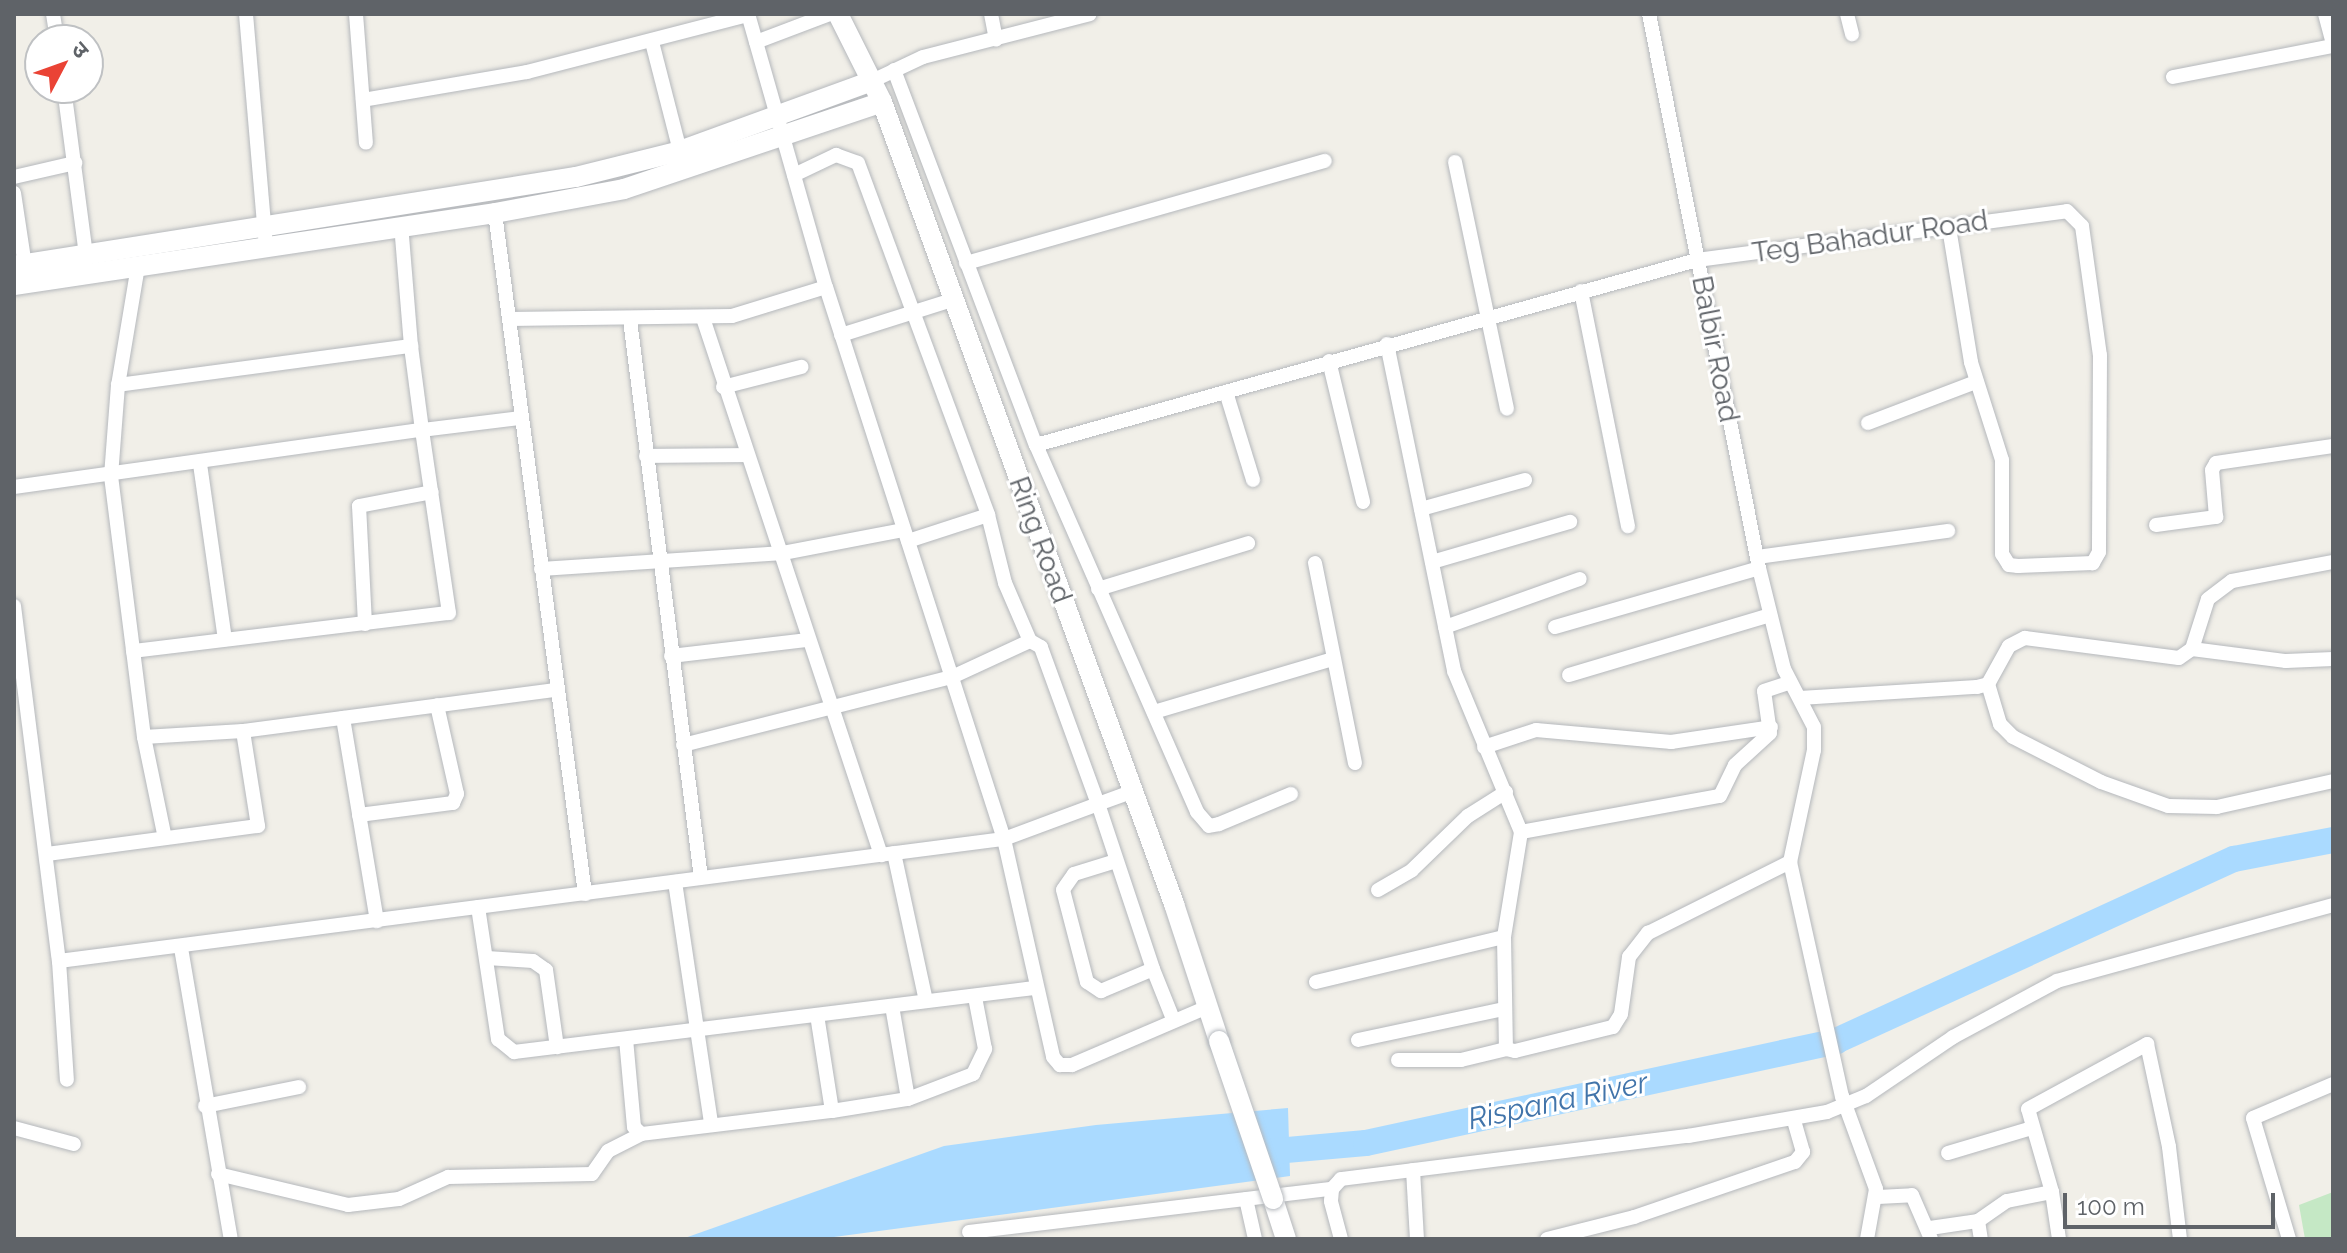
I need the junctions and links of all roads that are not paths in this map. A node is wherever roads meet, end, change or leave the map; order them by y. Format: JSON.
{"nodes":[{"id":1,"x":246,"y":14,"type":"edge"},
{"id":2,"x":356,"y":14,"type":"edge"},
{"id":3,"x":748,"y":14,"type":"edge"},
{"id":4,"x":830,"y":14,"type":"edge"},
{"id":5,"x":838,"y":14,"type":"edge"},
{"id":6,"x":851,"y":14,"type":"edge"},
{"id":7,"x":991,"y":14,"type":"edge"},
{"id":8,"x":1090,"y":14,"type":"edge"},
{"id":9,"x":1649,"y":14,"type":"edge"},
{"id":10,"x":1847,"y":14,"type":"edge"},
{"id":11,"x":2325,"y":14,"type":"edge"},
{"id":12,"x":1852,"y":34,"type":"dead end"},
{"id":13,"x":996,"y":40,"type":"junction"},
{"id":14,"x":652,"y":42,"type":"junction"},
{"id":15,"x":756,"y":42,"type":"junction"},
{"id":16,"x":854,"y":43,"type":"junction"},
{"id":17,"x":2333,"y":45,"type":"edge"},
{"id":18,"x":894,"y":70,"type":"junction"},
{"id":19,"x":2173,"y":77,"type":"dead end"},
{"id":20,"x":872,"y":81,"type":"junction"},
{"id":21,"x":363,"y":100,"type":"junction"},
{"id":22,"x":882,"y":102,"type":"junction"},
{"id":23,"x":66,"y":104,"type":"edge"},
{"id":24,"x":782,"y":127,"type":"junction"},
{"id":25,"x":366,"y":143,"type":"dead end"},
{"id":26,"x":680,"y":151,"type":"junction"},
{"id":27,"x":1325,"y":161,"type":"dead end"},
{"id":28,"x":1455,"y":162,"type":"dead end"},
{"id":29,"x":75,"y":163,"type":"junction"},
{"id":30,"x":794,"y":175,"type":"junction"},
{"id":31,"x":14,"y":177,"type":"edge"},
{"id":32,"x":14,"y":193,"type":"edge"},
{"id":33,"x":495,"y":213,"type":"junction"},
{"id":34,"x":401,"y":225,"type":"junction"},
{"id":35,"x":1949,"y":227,"type":"junction"},
{"id":36,"x":265,"y":238,"type":"junction"},
{"id":37,"x":86,"y":256,"type":"junction"},
{"id":38,"x":1697,"y":260,"type":"junction"},
{"id":39,"x":966,"y":263,"type":"junction"},
{"id":40,"x":138,"y":266,"type":"junction"},
{"id":41,"x":20,"y":275,"type":"edge"},
{"id":42,"x":826,"y":287,"type":"junction"},
{"id":43,"x":1581,"y":291,"type":"junction"},
{"id":44,"x":952,"y":300,"type":"junction"},
{"id":45,"x":916,"y":314,"type":"junction"},
{"id":46,"x":1487,"y":316,"type":"junction"},
{"id":47,"x":703,"y":318,"type":"junction"},
{"id":48,"x":509,"y":319,"type":"junction"},
{"id":49,"x":630,"y":320,"type":"junction"},
{"id":50,"x":841,"y":335,"type":"junction"},
{"id":51,"x":1387,"y":344,"type":"junction"},
{"id":52,"x":411,"y":346,"type":"junction"},
{"id":53,"x":1329,"y":361,"type":"junction"},
{"id":54,"x":801,"y":367,"type":"dead end"},
{"id":55,"x":1976,"y":382,"type":"junction"},
{"id":56,"x":118,"y":385,"type":"junction"},
{"id":57,"x":723,"y":387,"type":"junction"},
{"id":58,"x":1226,"y":392,"type":"junction"},
{"id":59,"x":1507,"y":409,"type":"dead end"},
{"id":60,"x":520,"y":418,"type":"junction"},
{"id":61,"x":1868,"y":423,"type":"dead end"},
{"id":62,"x":422,"y":430,"type":"junction"},
{"id":63,"x":1036,"y":445,"type":"junction"},
{"id":64,"x":2333,"y":446,"type":"edge"},
{"id":65,"x":746,"y":455,"type":"junction"},
{"id":66,"x":646,"y":456,"type":"junction"},
{"id":67,"x":200,"y":464,"type":"junction"},
{"id":68,"x":111,"y":476,"type":"junction"},
{"id":69,"x":1253,"y":480,"type":"dead end"},
{"id":70,"x":1525,"y":480,"type":"dead end"},
{"id":71,"x":14,"y":487,"type":"edge"},
{"id":72,"x":432,"y":492,"type":"junction"},
{"id":73,"x":1363,"y":502,"type":"dead end"},
{"id":74,"x":1421,"y":509,"type":"junction"},
{"id":75,"x":988,"y":515,"type":"junction"},
{"id":76,"x":1570,"y":522,"type":"dead end"},
{"id":77,"x":2156,"y":525,"type":"dead end"},
{"id":78,"x":1628,"y":526,"type":"dead end"},
{"id":79,"x":1948,"y":531,"type":"dead end"},
{"id":80,"x":906,"y":536,"type":"junction"},
{"id":81,"x":1248,"y":543,"type":"dead end"},
{"id":82,"x":783,"y":553,"type":"junction"},
{"id":83,"x":1432,"y":562,"type":"junction"},
{"id":84,"x":1758,"y":562,"type":"junction"},
{"id":85,"x":2333,"y":562,"type":"edge"},
{"id":86,"x":1315,"y":563,"type":"dead end"},
{"id":87,"x":659,"y":565,"type":"junction"},
{"id":88,"x":541,"y":569,"type":"junction"},
{"id":89,"x":1580,"y":579,"type":"dead end"},
{"id":90,"x":1098,"y":589,"type":"junction"},
{"id":91,"x":14,"y":606,"type":"edge"},
{"id":92,"x":1770,"y":615,"type":"junction"},
{"id":93,"x":365,"y":624,"type":"junction"},
{"id":94,"x":1445,"y":627,"type":"junction"},
{"id":95,"x":1555,"y":627,"type":"dead end"},
{"id":96,"x":225,"y":639,"type":"junction"},
{"id":97,"x":808,"y":640,"type":"junction"},
{"id":98,"x":1030,"y":641,"type":"junction"},
{"id":99,"x":2192,"y":649,"type":"junction"},
{"id":100,"x":133,"y":651,"type":"junction"},
{"id":101,"x":671,"y":656,"type":"junction"},
{"id":102,"x":1333,"y":659,"type":"junction"},
{"id":103,"x":2333,"y":659,"type":"edge"},
{"id":104,"x":1569,"y":675,"type":"dead end"},
{"id":105,"x":952,"y":677,"type":"junction"},
{"id":106,"x":1789,"y":683,"type":"junction"},
{"id":107,"x":1988,"y":684,"type":"junction"},
{"id":108,"x":556,"y":690,"type":"junction"},
{"id":109,"x":1800,"y":698,"type":"junction"},
{"id":110,"x":437,"y":705,"type":"junction"},
{"id":111,"x":833,"y":710,"type":"junction"},
{"id":112,"x":1154,"y":712,"type":"junction"},
{"id":113,"x":343,"y":718,"type":"junction"},
{"id":114,"x":1771,"y":727,"type":"junction"},
{"id":115,"x":243,"y":731,"type":"junction"},
{"id":116,"x":144,"y":737,"type":"junction"},
{"id":117,"x":683,"y":745,"type":"junction"},
{"id":118,"x":1484,"y":747,"type":"junction"},
{"id":119,"x":1355,"y":763,"type":"dead end"},
{"id":120,"x":2333,"y":781,"type":"edge"},
{"id":121,"x":1133,"y":791,"type":"junction"},
{"id":122,"x":1506,"y":792,"type":"junction"},
{"id":123,"x":1291,"y":794,"type":"dead end"},
{"id":124,"x":1098,"y":804,"type":"junction"},
{"id":125,"x":359,"y":815,"type":"junction"},
{"id":126,"x":1521,"y":832,"type":"junction"},
{"id":127,"x":165,"y":838,"type":"junction"},
{"id":128,"x":1004,"y":839,"type":"junction"},
{"id":129,"x":47,"y":854,"type":"junction"},
{"id":130,"x":888,"y":854,"type":"junction"},
{"id":131,"x":1116,"y":861,"type":"junction"},
{"id":132,"x":1790,"y":862,"type":"junction"},
{"id":133,"x":701,"y":878,"type":"junction"},
{"id":134,"x":675,"y":882,"type":"junction"},
{"id":135,"x":1378,"y":890,"type":"dead end"},
{"id":136,"x":585,"y":894,"type":"junction"},
{"id":137,"x":2333,"y":905,"type":"edge"},
{"id":138,"x":478,"y":907,"type":"junction"},
{"id":139,"x":377,"y":921,"type":"junction"},
{"id":140,"x":1504,"y":937,"type":"junction"},
{"id":141,"x":181,"y":948,"type":"junction"},
{"id":142,"x":487,"y":958,"type":"junction"},
{"id":143,"x":59,"y":961,"type":"junction"},
{"id":144,"x":1153,"y":969,"type":"junction"},
{"id":145,"x":1316,"y":982,"type":"dead end"},
{"id":146,"x":1034,"y":988,"type":"junction"},
{"id":147,"x":975,"y":997,"type":"junction"},
{"id":148,"x":926,"y":1001,"type":"junction"},
{"id":149,"x":892,"y":1006,"type":"junction"},
{"id":150,"x":1207,"y":1007,"type":"junction"},
{"id":151,"x":1504,"y":1009,"type":"junction"},
{"id":152,"x":817,"y":1015,"type":"junction"},
{"id":153,"x":1173,"y":1019,"type":"junction"},
{"id":154,"x":696,"y":1030,"type":"junction"},
{"id":155,"x":626,"y":1039,"type":"junction"},
{"id":156,"x":1358,"y":1040,"type":"dead end"},
{"id":157,"x":557,"y":1047,"type":"junction"},
{"id":158,"x":1505,"y":1047,"type":"junction"},
{"id":159,"x":1398,"y":1060,"type":"dead end"},
{"id":160,"x":67,"y":1080,"type":"dead end"},
{"id":161,"x":2333,"y":1084,"type":"edge"},
{"id":162,"x":299,"y":1087,"type":"dead end"},
{"id":163,"x":908,"y":1099,"type":"junction"},
{"id":164,"x":1844,"y":1101,"type":"junction"},
{"id":165,"x":205,"y":1106,"type":"junction"},
{"id":166,"x":832,"y":1111,"type":"junction"},
{"id":167,"x":1794,"y":1120,"type":"junction"},
{"id":168,"x":711,"y":1124,"type":"junction"},
{"id":169,"x":14,"y":1128,"type":"edge"},
{"id":170,"x":2032,"y":1128,"type":"junction"},
{"id":171,"x":641,"y":1134,"type":"junction"},
{"id":172,"x":74,"y":1144,"type":"dead end"},
{"id":173,"x":1948,"y":1153,"type":"dead end"},
{"id":174,"x":1413,"y":1170,"type":"junction"},
{"id":175,"x":218,"y":1174,"type":"junction"},
{"id":176,"x":1332,"y":1189,"type":"junction"},
{"id":177,"x":2052,"y":1192,"type":"junction"},
{"id":178,"x":1878,"y":1197,"type":"junction"},
{"id":179,"x":1246,"y":1199,"type":"junction"},
{"id":180,"x":1978,"y":1221,"type":"junction"},
{"id":181,"x":969,"y":1232,"type":"dead end"},
{"id":182,"x":1930,"y":1234,"type":"edge"},
{"id":183,"x":231,"y":1239,"type":"edge"},
{"id":184,"x":1255,"y":1239,"type":"edge"},
{"id":185,"x":1286,"y":1239,"type":"edge"},
{"id":186,"x":1341,"y":1239,"type":"edge"},
{"id":187,"x":1417,"y":1239,"type":"edge"},
{"id":188,"x":1547,"y":1239,"type":"edge"},
{"id":189,"x":1867,"y":1239,"type":"edge"},
{"id":190,"x":1981,"y":1239,"type":"edge"},
{"id":191,"x":2059,"y":1239,"type":"edge"},
{"id":192,"x":2180,"y":1239,"type":"edge"},
{"id":193,"x":2289,"y":1239,"type":"edge"}],
"edges":[{"from":1,"to":36,"type":"street"},
{"from":2,"to":21,"type":"street"},
{"from":3,"to":14,"type":"street"},
{"from":3,"to":15,"type":"street"},
{"from":4,"to":15,"type":"street"},
{"from":5,"to":16,"type":"main road","name":"Ring Road"},
{"from":6,"to":16,"type":"main road","name":"Ring Road"},
{"from":7,"to":13,"type":"street"},
{"from":8,"to":13,"type":"street"},
{"from":9,"to":38,"type":"street","name":"Balbir Road"},
{"from":10,"to":12,"type":"street"},
{"from":11,"to":17,"type":"street"},
{"from":13,"to":18,"type":"street"},
{"from":14,"to":21,"type":"street"},
{"from":14,"to":26,"type":"street"},
{"from":15,"to":24,"type":"street"},
{"from":16,"to":20,"type":"main road","name":"Ring Road"},
{"from":17,"to":19,"type":"street"},
{"from":18,"to":20,"type":"street"},
{"from":18,"to":39,"type":"street"},
{"from":20,"to":22,"type":"main road","name":"Ring Road"},
{"from":20,"to":24,"type":"main road"},
{"from":21,"to":25,"type":"street"},
{"from":22,"to":24,"type":"main road"},
{"from":22,"to":44,"type":"main road","name":"Ring Road"},
{"from":23,"to":29,"type":"street"},
{"from":24,"to":26,"type":"main road"},
{"from":24,"to":30,"type":"street"},
{"from":24,"to":33,"type":"main road"},
{"from":26,"to":36,"type":"main road"},
{"from":27,"to":39,"type":"street"},
{"from":28,"to":46,"type":"street"},
{"from":29,"to":31,"type":"street"},
{"from":29,"to":37,"type":"street"},
{"from":30,"to":42,"type":"street"},
{"from":30,"to":45,"type":"street"},
{"from":32,"to":41,"type":"street"},
{"from":33,"to":34,"type":"main road"},
{"from":33,"to":48,"type":"street"},
{"from":34,"to":36,"type":"main road"},
{"from":34,"to":52,"type":"street"},
{"from":35,"to":38,"type":"street","name":"Teg Bahadur Road"},
{"from":35,"to":55,"type":"street"},
{"from":35,"to":55,"type":"street","name":"Teg Bahadur Road"},
{"from":36,"to":37,"type":"main road"},
{"from":36,"to":40,"type":"main road"},
{"from":37,"to":41,"type":"main road"},
{"from":38,"to":43,"type":"street","name":"Teg Bahadur Road"},
{"from":38,"to":84,"type":"street","name":"Balbir Road"},
{"from":39,"to":63,"type":"street"},
{"from":40,"to":41,"type":"main road"},
{"from":40,"to":56,"type":"street"},
{"from":42,"to":47,"type":"street"},
{"from":42,"to":50,"type":"street"},
{"from":43,"to":46,"type":"street","name":"Teg Bahadur Road"},
{"from":43,"to":78,"type":"street"},
{"from":44,"to":45,"type":"street"},
{"from":44,"to":121,"type":"main road","name":"Ring Road"},
{"from":45,"to":50,"type":"street"},
{"from":45,"to":75,"type":"street"},
{"from":46,"to":51,"type":"street","name":"Teg Bahadur Road"},
{"from":46,"to":59,"type":"street"},
{"from":47,"to":49,"type":"street"},
{"from":47,"to":57,"type":"street"},
{"from":48,"to":49,"type":"street"},
{"from":48,"to":60,"type":"street"},
{"from":49,"to":66,"type":"street"},
{"from":50,"to":80,"type":"street"},
{"from":51,"to":53,"type":"street","name":"Teg Bahadur Road"},
{"from":51,"to":74,"type":"street"},
{"from":52,"to":56,"type":"street"},
{"from":52,"to":62,"type":"street"},
{"from":53,"to":58,"type":"street","name":"Teg Bahadur Road"},
{"from":53,"to":73,"type":"street"},
{"from":54,"to":57,"type":"street"},
{"from":55,"to":61,"type":"street"},
{"from":56,"to":68,"type":"street"},
{"from":57,"to":65,"type":"street"},
{"from":58,"to":63,"type":"street","name":"Teg Bahadur Road"},
{"from":58,"to":69,"type":"street"},
{"from":60,"to":62,"type":"street"},
{"from":60,"to":88,"type":"street"},
{"from":62,"to":67,"type":"street"},
{"from":62,"to":72,"type":"street"},
{"from":63,"to":90,"type":"street"},
{"from":64,"to":77,"type":"street"},
{"from":65,"to":66,"type":"street"},
{"from":65,"to":82,"type":"street"},
{"from":66,"to":87,"type":"street"},
{"from":67,"to":68,"type":"street"},
{"from":67,"to":96,"type":"street"},
{"from":68,"to":71,"type":"street"},
{"from":68,"to":100,"type":"street"},
{"from":70,"to":74,"type":"street"},
{"from":72,"to":93,"type":"street"},
{"from":72,"to":93,"type":"street"},
{"from":74,"to":83,"type":"street"},
{"from":75,"to":80,"type":"street"},
{"from":75,"to":98,"type":"street"},
{"from":76,"to":83,"type":"street"},
{"from":79,"to":84,"type":"street"},
{"from":80,"to":82,"type":"street"},
{"from":80,"to":105,"type":"street"},
{"from":81,"to":90,"type":"street"},
{"from":82,"to":87,"type":"street"},
{"from":82,"to":97,"type":"street"},
{"from":83,"to":94,"type":"street"},
{"from":84,"to":92,"type":"street","name":"Balbir Road"},
{"from":84,"to":95,"type":"street"},
{"from":85,"to":99,"type":"street"},
{"from":86,"to":102,"type":"street"},
{"from":87,"to":88,"type":"street"},
{"from":87,"to":101,"type":"street"},
{"from":88,"to":108,"type":"street"},
{"from":89,"to":94,"type":"street"},
{"from":90,"to":112,"type":"street"},
{"from":91,"to":129,"type":"street"},
{"from":92,"to":104,"type":"street"},
{"from":92,"to":106,"type":"street","name":"Balbir Road"},
{"from":93,"to":96,"type":"street"},
{"from":94,"to":118,"type":"street"},
{"from":96,"to":100,"type":"street"},
{"from":97,"to":101,"type":"street"},
{"from":97,"to":111,"type":"street"},
{"from":98,"to":105,"type":"street"},
{"from":98,"to":124,"type":"street"},
{"from":99,"to":103,"type":"street"},
{"from":99,"to":107,"type":"street"},
{"from":100,"to":116,"type":"street"},
{"from":101,"to":117,"type":"street"},
{"from":102,"to":112,"type":"street"},
{"from":102,"to":119,"type":"street"},
{"from":105,"to":111,"type":"street"},
{"from":105,"to":128,"type":"street"},
{"from":106,"to":109,"type":"street","name":"Balbir Road"},
{"from":106,"to":114,"type":"street"},
{"from":107,"to":109,"type":"street"},
{"from":107,"to":120,"type":"street"},
{"from":108,"to":110,"type":"street"},
{"from":108,"to":136,"type":"street"},
{"from":109,"to":132,"type":"street","name":"Balbir Road"},
{"from":110,"to":113,"type":"street"},
{"from":110,"to":125,"type":"street"},
{"from":111,"to":117,"type":"street"},
{"from":111,"to":130,"type":"street"},
{"from":112,"to":123,"type":"street"},
{"from":113,"to":115,"type":"street"},
{"from":113,"to":125,"type":"street"},
{"from":114,"to":118,"type":"street"},
{"from":114,"to":126,"type":"street"},
{"from":115,"to":116,"type":"street"},
{"from":115,"to":127,"type":"street"},
{"from":116,"to":127,"type":"street"},
{"from":117,"to":133,"type":"street"},
{"from":118,"to":122,"type":"street"},
{"from":121,"to":124,"type":"street"},
{"from":121,"to":150,"type":"main road","name":"Ring Road"},
{"from":122,"to":126,"type":"street"},
{"from":122,"to":135,"type":"street"},
{"from":124,"to":128,"type":"street"},
{"from":124,"to":131,"type":"street"},
{"from":125,"to":139,"type":"street"},
{"from":126,"to":140,"type":"street"},
{"from":127,"to":129,"type":"street"},
{"from":128,"to":130,"type":"street"},
{"from":128,"to":146,"type":"street"},
{"from":129,"to":143,"type":"street"},
{"from":130,"to":133,"type":"street"},
{"from":130,"to":148,"type":"street"},
{"from":131,"to":144,"type":"street"},
{"from":131,"to":144,"type":"street"},
{"from":132,"to":158,"type":"street"},
{"from":132,"to":164,"type":"street","name":"Balbir Road"},
{"from":133,"to":134,"type":"street"},
{"from":134,"to":136,"type":"street"},
{"from":134,"to":154,"type":"street"},
{"from":136,"to":138,"type":"street"},
{"from":137,"to":164,"type":"street"},
{"from":138,"to":139,"type":"street"},
{"from":138,"to":142,"type":"street"},
{"from":139,"to":141,"type":"street"},
{"from":140,"to":145,"type":"street"},
{"from":140,"to":151,"type":"street"},
{"from":141,"to":143,"type":"street"},
{"from":141,"to":165,"type":"street"},
{"from":142,"to":157,"type":"street"},
{"from":142,"to":157,"type":"street"},
{"from":143,"to":160,"type":"street"},
{"from":144,"to":153,"type":"street"},
{"from":146,"to":147,"type":"street"},
{"from":146,"to":153,"type":"street"},
{"from":147,"to":148,"type":"street"},
{"from":147,"to":163,"type":"street"},
{"from":148,"to":149,"type":"street"},
{"from":149,"to":152,"type":"street"},
{"from":149,"to":163,"type":"street"},
{"from":150,"to":153,"type":"street"},
{"from":150,"to":185,"type":"main road","name":"Ring Road","bridge":true},
{"from":151,"to":156,"type":"street"},
{"from":151,"to":158,"type":"street"},
{"from":152,"to":154,"type":"street"},
{"from":152,"to":166,"type":"street"},
{"from":154,"to":155,"type":"street"},
{"from":154,"to":168,"type":"street"},
{"from":155,"to":157,"type":"street"},
{"from":155,"to":171,"type":"street"},
{"from":158,"to":159,"type":"street"},
{"from":161,"to":193,"type":"street"},
{"from":162,"to":165,"type":"street"},
{"from":163,"to":166,"type":"street"},
{"from":164,"to":167,"type":"street"},
{"from":164,"to":178,"type":"street","name":"Balbir Road"},
{"from":165,"to":175,"type":"street"},
{"from":166,"to":168,"type":"street"},
{"from":167,"to":174,"type":"street"},
{"from":167,"to":188,"type":"street"},
{"from":168,"to":171,"type":"street"},
{"from":169,"to":172,"type":"street"},
{"from":170,"to":173,"type":"street"},
{"from":170,"to":177,"type":"street"},
{"from":170,"to":192,"type":"street"},
{"from":171,"to":175,"type":"street"},
{"from":174,"to":176,"type":"street"},
{"from":174,"to":187,"type":"street"},
{"from":175,"to":183,"type":"street"},
{"from":176,"to":179,"type":"street"},
{"from":176,"to":186,"type":"street"},
{"from":177,"to":180,"type":"street"},
{"from":177,"to":191,"type":"street"},
{"from":178,"to":182,"type":"street"},
{"from":178,"to":189,"type":"street"},
{"from":179,"to":181,"type":"street"},
{"from":179,"to":184,"type":"street"},
{"from":180,"to":182,"type":"street"},
{"from":180,"to":190,"type":"street"}]}
